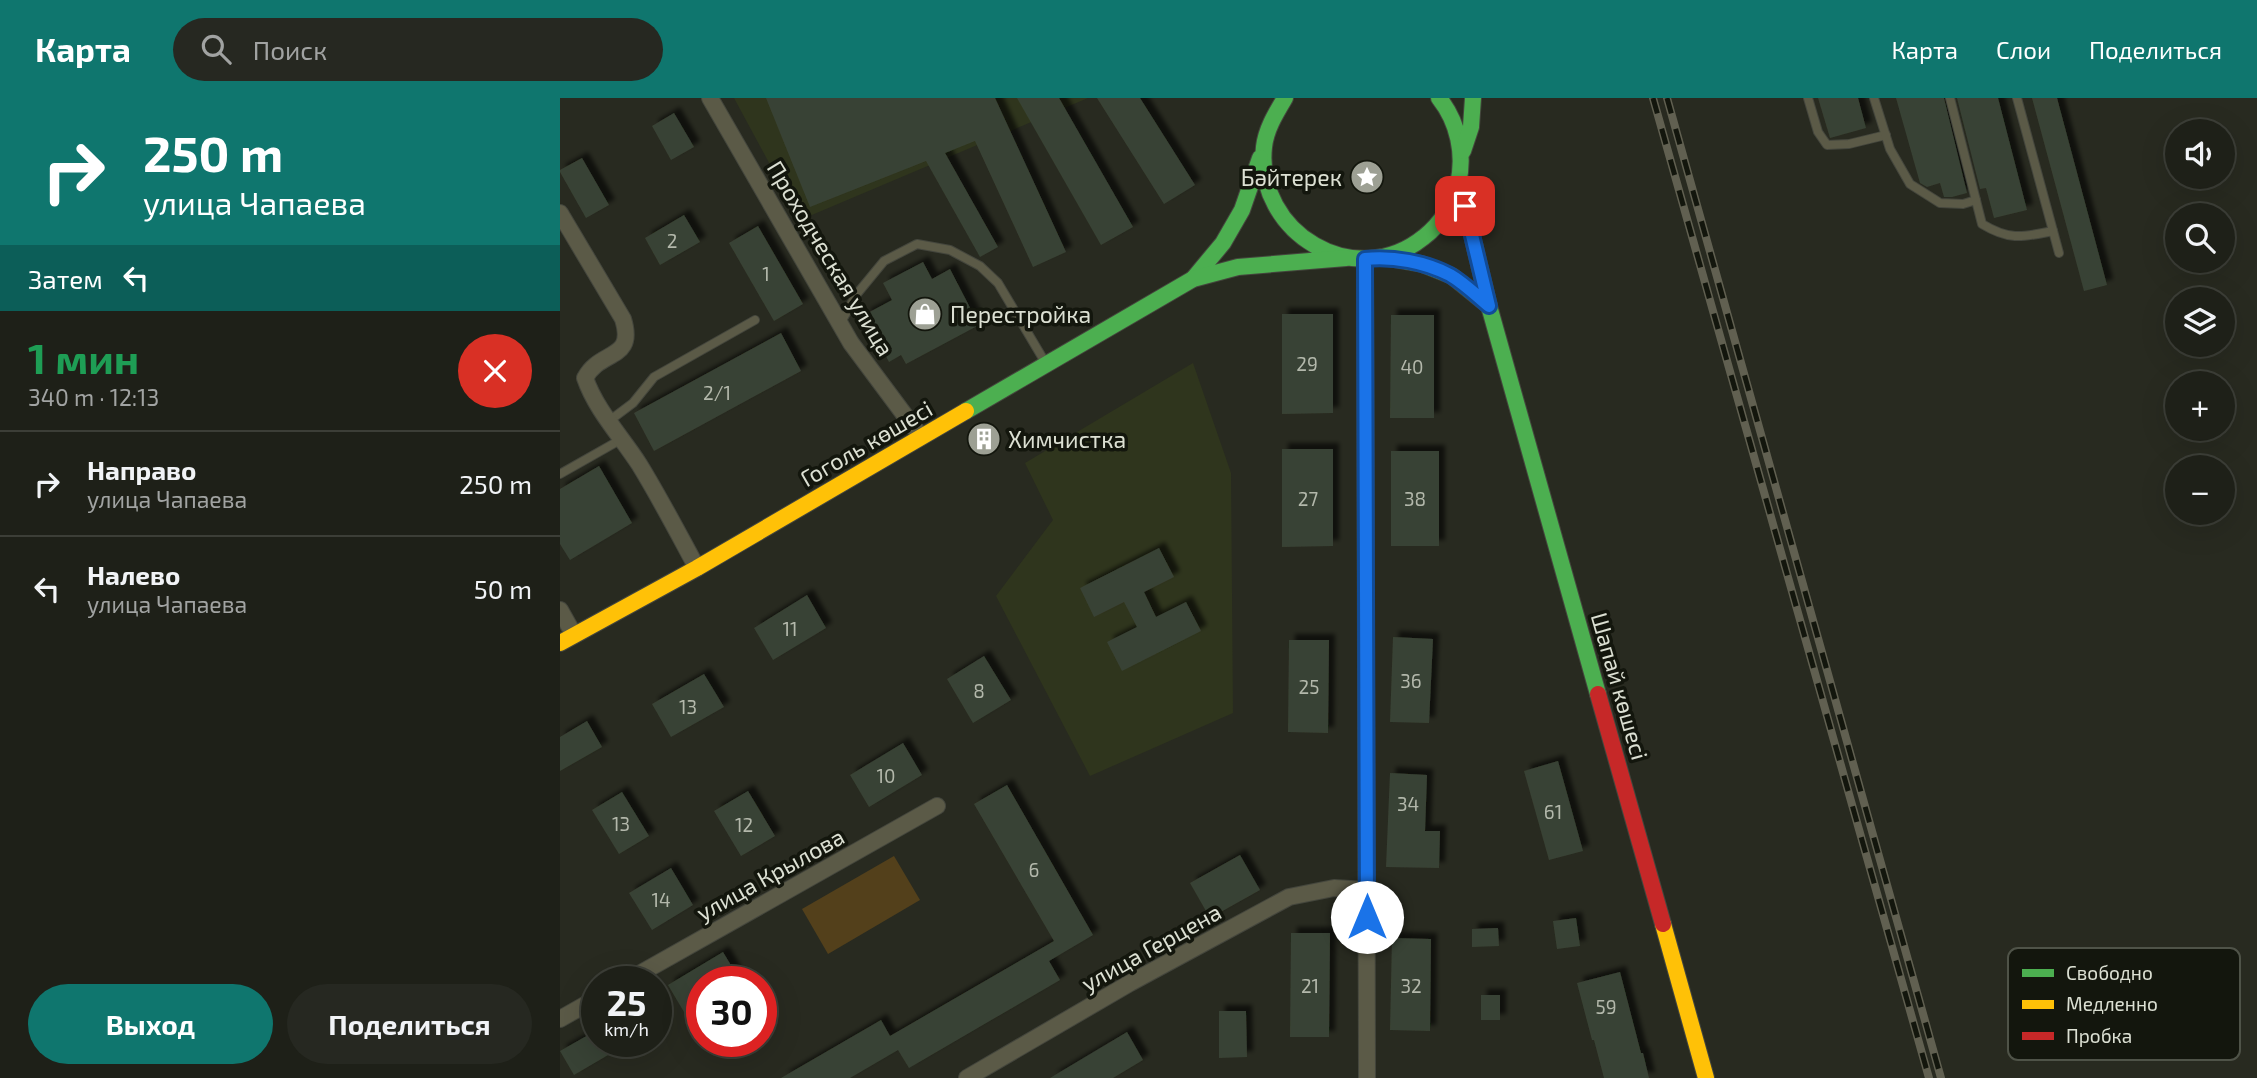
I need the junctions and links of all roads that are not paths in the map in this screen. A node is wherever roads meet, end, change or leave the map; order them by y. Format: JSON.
{"nodes":[{"id":1,"x":710,"y":98,"type":"edge"},
{"id":2,"x":1285,"y":98,"type":"edge"},
{"id":3,"x":1439,"y":98,"type":"edge"},
{"id":4,"x":1473,"y":98,"type":"edge"},
{"id":5,"x":1808,"y":98,"type":"edge"},
{"id":6,"x":1874,"y":98,"type":"edge"},
{"id":7,"x":1950,"y":98,"type":"edge"},
{"id":8,"x":2017,"y":98,"type":"edge"},
{"id":9,"x":1886,"y":135,"type":"junction"},
{"id":10,"x":1264,"y":148,"type":"junction"},
{"id":11,"x":1462,"y":153,"type":"junction"},
{"id":12,"x":1459,"y":181,"type":"junction"},
{"id":13,"x":1976,"y":200,"type":"junction"},
{"id":14,"x":560,"y":213,"type":"edge"},
{"id":15,"x":2053,"y":231,"type":"junction"},
{"id":16,"x":2059,"y":253,"type":"dead end"},
{"id":17,"x":1382,"y":257,"type":"junction"},
{"id":18,"x":1346,"y":258,"type":"junction"},
{"id":19,"x":1365,"y":259,"type":"junction"},
{"id":20,"x":1193,"y":279,"type":"junction"},
{"id":21,"x":1489,"y":306,"type":"junction"},
{"id":22,"x":755,"y":320,"type":"dead end"},
{"id":23,"x":841,"y":324,"type":"junction"},
{"id":24,"x":1047,"y":364,"type":"junction"},
{"id":25,"x":609,"y":421,"type":"junction"},
{"id":26,"x":921,"y":437,"type":"junction"},
{"id":27,"x":620,"y":440,"type":"junction"},
{"id":28,"x":560,"y":474,"type":"edge"},
{"id":29,"x":696,"y":568,"type":"junction"},
{"id":30,"x":560,"y":610,"type":"edge"},
{"id":31,"x":567,"y":639,"type":"edge"},
{"id":32,"x":937,"y":806,"type":"dead end"},
{"id":33,"x":1367,"y":890,"type":"junction"},
{"id":34,"x":653,"y":966,"type":"edge"},
{"id":35,"x":581,"y":1007,"type":"edge"},
{"id":36,"x":560,"y":1018,"type":"edge"},
{"id":37,"x":967,"y":1078,"type":"edge"},
{"id":38,"x":1367,"y":1078,"type":"edge"},
{"id":39,"x":1706,"y":1078,"type":"edge"}],
"edges":[{"from":1,"to":23,"type":"street","name":"Проходческая улица"},
{"from":2,"to":10,"type":"main road"},
{"from":3,"to":11,"type":"main road"},
{"from":4,"to":11,"type":"main road"},
{"from":5,"to":9,"type":"lane"},
{"from":6,"to":9,"type":"lane"},
{"from":7,"to":13,"type":"lane"},
{"from":8,"to":15,"type":"lane"},
{"from":9,"to":13,"type":"lane"},
{"from":10,"to":18,"type":"main road"},
{"from":10,"to":20,"type":"main road"},
{"from":11,"to":12,"type":"main road"},
{"from":12,"to":17,"type":"main road"},
{"from":12,"to":21,"type":"main road","name":"Шапай көшесі"},
{"from":13,"to":15,"type":"lane"},
{"from":14,"to":25,"type":"street"},
{"from":15,"to":16,"type":"lane"},
{"from":17,"to":19,"type":"main road"},
{"from":17,"to":21,"type":"main road"},
{"from":18,"to":19,"type":"main road"},
{"from":18,"to":20,"type":"main road"},
{"from":19,"to":33,"type":"street"},
{"from":20,"to":24,"type":"main road","name":"Гоголь көшесі"},
{"from":21,"to":39,"type":"main road","name":"Шапай көшесі"},
{"from":22,"to":25,"type":"lane"},
{"from":23,"to":24,"type":"lane"},
{"from":23,"to":26,"type":"street","name":"Проходческая улица"},
{"from":24,"to":26,"type":"main road","name":"Гоголь көшесі"},
{"from":25,"to":27,"type":"street"},
{"from":26,"to":29,"type":"main road","name":"Гоголь көшесі"},
{"from":27,"to":28,"type":"lane"},
{"from":27,"to":29,"type":"street"},
{"from":29,"to":31,"type":"main road","name":"Гоголь көшесі"},
{"from":30,"to":31,"type":"street"},
{"from":32,"to":34,"type":"street","name":"улица Крылова"},
{"from":33,"to":37,"type":"street","name":"улица Герцена"},
{"from":33,"to":38,"type":"street"},
{"from":35,"to":36,"type":"street"}]}
